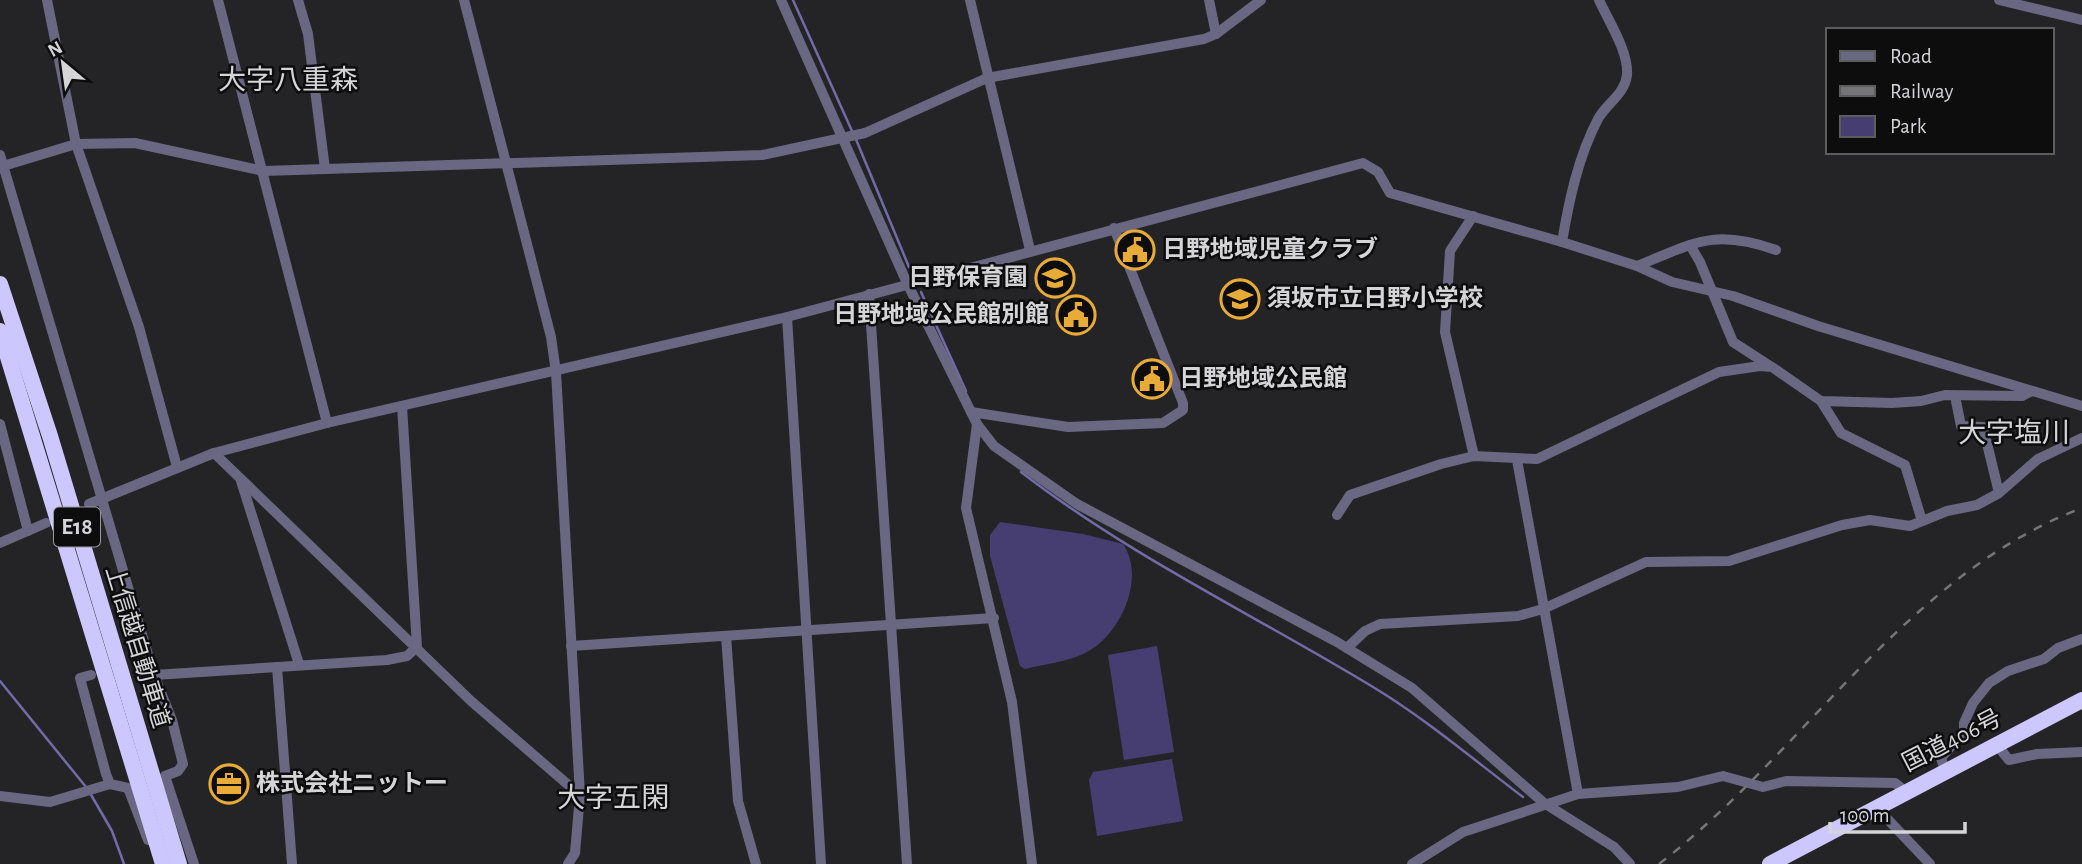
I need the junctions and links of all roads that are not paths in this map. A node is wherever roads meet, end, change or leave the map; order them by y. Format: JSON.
{"nodes":[{"id":1,"x":47,"y":0,"type":"edge"},
{"id":2,"x":218,"y":0,"type":"edge"},
{"id":3,"x":298,"y":0,"type":"edge"},
{"id":4,"x":464,"y":0,"type":"edge"},
{"id":5,"x":781,"y":0,"type":"edge"},
{"id":6,"x":970,"y":0,"type":"edge"},
{"id":7,"x":1209,"y":0,"type":"edge"},
{"id":8,"x":1261,"y":0,"type":"edge"},
{"id":9,"x":1599,"y":0,"type":"edge"},
{"id":10,"x":2000,"y":0,"type":"edge"},
{"id":11,"x":2082,"y":20,"type":"edge"},
{"id":12,"x":1216,"y":34,"type":"junction"},
{"id":13,"x":987,"y":79,"type":"junction"},
{"id":14,"x":849,"y":137,"type":"junction"},
{"id":15,"x":76,"y":144,"type":"junction"},
{"id":16,"x":0,"y":155,"type":"edge"},
{"id":17,"x":506,"y":162,"type":"junction"},
{"id":18,"x":3,"y":166,"type":"edge"},
{"id":19,"x":324,"y":169,"type":"junction"},
{"id":20,"x":264,"y":171,"type":"junction"},
{"id":21,"x":1473,"y":216,"type":"junction"},
{"id":22,"x":1114,"y":228,"type":"junction"},
{"id":23,"x":1562,"y":242,"type":"junction"},
{"id":24,"x":1690,"y":245,"type":"junction"},
{"id":25,"x":1030,"y":250,"type":"junction"},
{"id":26,"x":1776,"y":250,"type":"dead end"},
{"id":27,"x":1637,"y":266,"type":"junction"},
{"id":28,"x":907,"y":283,"type":"junction"},
{"id":29,"x":0,"y":284,"type":"edge"},
{"id":30,"x":1708,"y":289,"type":"junction"},
{"id":31,"x":869,"y":294,"type":"junction"},
{"id":32,"x":788,"y":317,"type":"junction"},
{"id":33,"x":0,"y":331,"type":"edge"},
{"id":34,"x":1772,"y":368,"type":"junction"},
{"id":35,"x":556,"y":372,"type":"junction"},
{"id":36,"x":2032,"y":391,"type":"junction"},
{"id":37,"x":1955,"y":396,"type":"junction"},
{"id":38,"x":1821,"y":401,"type":"junction"},
{"id":39,"x":402,"y":406,"type":"junction"},
{"id":40,"x":2082,"y":406,"type":"edge"},
{"id":41,"x":971,"y":412,"type":"junction"},
{"id":42,"x":327,"y":423,"type":"junction"},
{"id":43,"x":0,"y":424,"type":"edge"},
{"id":44,"x":977,"y":424,"type":"junction"},
{"id":45,"x":2082,"y":438,"type":"edge"},
{"id":46,"x":214,"y":453,"type":"junction"},
{"id":47,"x":1474,"y":456,"type":"junction"},
{"id":48,"x":1517,"y":460,"type":"junction"},
{"id":49,"x":177,"y":467,"type":"junction"},
{"id":50,"x":241,"y":478,"type":"junction"},
{"id":51,"x":1999,"y":493,"type":"junction"},
{"id":52,"x":101,"y":498,"type":"junction"},
{"id":53,"x":89,"y":504,"type":"dead end"},
{"id":54,"x":1337,"y":515,"type":"dead end"},
{"id":55,"x":1922,"y":521,"type":"junction"},
{"id":56,"x":46,"y":523,"type":"dead end"},
{"id":57,"x":28,"y":531,"type":"junction"},
{"id":58,"x":0,"y":544,"type":"edge"},
{"id":59,"x":1543,"y":609,"type":"junction"},
{"id":60,"x":994,"y":618,"type":"junction"},
{"id":61,"x":891,"y":626,"type":"junction"},
{"id":62,"x":808,"y":632,"type":"junction"},
{"id":63,"x":726,"y":636,"type":"junction"},
{"id":64,"x":2082,"y":639,"type":"edge"},
{"id":65,"x":571,"y":646,"type":"junction"},
{"id":66,"x":417,"y":647,"type":"junction"},
{"id":67,"x":1346,"y":648,"type":"junction"},
{"id":68,"x":299,"y":664,"type":"junction"},
{"id":69,"x":277,"y":667,"type":"junction"},
{"id":70,"x":141,"y":672,"type":"dead end"},
{"id":71,"x":154,"y":675,"type":"junction"},
{"id":72,"x":91,"y":676,"type":"dead end"},
{"id":73,"x":2082,"y":700,"type":"edge"},
{"id":74,"x":1996,"y":744,"type":"junction"},
{"id":75,"x":2082,"y":752,"type":"edge"},
{"id":76,"x":1945,"y":771,"type":"junction"},
{"id":77,"x":145,"y":778,"type":"junction"},
{"id":78,"x":110,"y":784,"type":"junction"},
{"id":79,"x":1905,"y":791,"type":"junction"},
{"id":80,"x":1578,"y":794,"type":"junction"},
{"id":81,"x":580,"y":795,"type":"junction"},
{"id":82,"x":0,"y":796,"type":"edge"},
{"id":83,"x":1544,"y":803,"type":"junction"},
{"id":84,"x":1876,"y":807,"type":"junction"},
{"id":85,"x":1777,"y":862,"type":"edge"},
{"id":86,"x":156,"y":864,"type":"edge"},
{"id":87,"x":163,"y":864,"type":"edge"},
{"id":88,"x":178,"y":864,"type":"edge"},
{"id":89,"x":194,"y":864,"type":"edge"},
{"id":90,"x":292,"y":864,"type":"edge"},
{"id":91,"x":568,"y":864,"type":"edge"},
{"id":92,"x":756,"y":864,"type":"edge"},
{"id":93,"x":821,"y":864,"type":"edge"},
{"id":94,"x":906,"y":864,"type":"edge"},
{"id":95,"x":1032,"y":864,"type":"edge"},
{"id":96,"x":1412,"y":864,"type":"edge"},
{"id":97,"x":1630,"y":864,"type":"edge"},
{"id":98,"x":1930,"y":864,"type":"edge"}],
"edges":[{"from":1,"to":15,"type":"street"},
{"from":2,"to":20,"type":"street"},
{"from":3,"to":19,"type":"street"},
{"from":4,"to":17,"type":"street"},
{"from":5,"to":14,"type":"street"},
{"from":6,"to":13,"type":"street"},
{"from":7,"to":12,"type":"street"},
{"from":8,"to":12,"type":"street"},
{"from":9,"to":23,"type":"street"},
{"from":10,"to":11,"type":"street"},
{"from":12,"to":13,"type":"street"},
{"from":13,"to":14,"type":"street"},
{"from":13,"to":25,"type":"street"},
{"from":14,"to":17,"type":"street"},
{"from":14,"to":28,"type":"street"},
{"from":15,"to":18,"type":"street"},
{"from":15,"to":20,"type":"street"},
{"from":15,"to":49,"type":"street"},
{"from":16,"to":18,"type":"street"},
{"from":17,"to":19,"type":"street"},
{"from":17,"to":35,"type":"street"},
{"from":18,"to":52,"type":"street"},
{"from":19,"to":20,"type":"street"},
{"from":20,"to":42,"type":"street"},
{"from":21,"to":22,"type":"street"},
{"from":21,"to":23,"type":"street"},
{"from":21,"to":47,"type":"street"},
{"from":22,"to":25,"type":"street"},
{"from":22,"to":41,"type":"street"},
{"from":23,"to":27,"type":"street"},
{"from":24,"to":26,"type":"street"},
{"from":24,"to":27,"type":"street"},
{"from":24,"to":30,"type":"street"},
{"from":25,"to":28,"type":"street"},
{"from":27,"to":30,"type":"street"},
{"from":28,"to":31,"type":"street"},
{"from":28,"to":41,"type":"street"},
{"from":29,"to":77,"type":"highway","name":"上信越自動車道","number":"E18"},
{"from":30,"to":34,"type":"street"},
{"from":30,"to":36,"type":"street"},
{"from":31,"to":32,"type":"street"},
{"from":31,"to":61,"type":"street"},
{"from":32,"to":35,"type":"street"},
{"from":32,"to":62,"type":"street"},
{"from":33,"to":77,"type":"highway","name":"上信越自動車道","number":"E18"},
{"from":34,"to":38,"type":"street"},
{"from":34,"to":48,"type":"street"},
{"from":35,"to":39,"type":"street"},
{"from":35,"to":65,"type":"street"},
{"from":36,"to":37,"type":"street"},
{"from":36,"to":40,"type":"street"},
{"from":37,"to":38,"type":"street"},
{"from":37,"to":51,"type":"street"},
{"from":38,"to":55,"type":"street"},
{"from":39,"to":42,"type":"street"},
{"from":39,"to":66,"type":"street"},
{"from":41,"to":44,"type":"street"},
{"from":42,"to":46,"type":"street"},
{"from":43,"to":57,"type":"street"},
{"from":44,"to":60,"type":"street"},
{"from":44,"to":67,"type":"street"},
{"from":45,"to":51,"type":"street"},
{"from":46,"to":49,"type":"street"},
{"from":46,"to":50,"type":"street"},
{"from":47,"to":48,"type":"street"},
{"from":47,"to":54,"type":"street"},
{"from":48,"to":59,"type":"street"},
{"from":49,"to":52,"type":"street"},
{"from":50,"to":66,"type":"street"},
{"from":50,"to":68,"type":"street"},
{"from":51,"to":55,"type":"street"},
{"from":52,"to":53,"type":"street"},
{"from":52,"to":71,"type":"street"},
{"from":55,"to":59,"type":"street"},
{"from":56,"to":57,"type":"street"},
{"from":57,"to":58,"type":"street"},
{"from":59,"to":67,"type":"street"},
{"from":59,"to":80,"type":"street"},
{"from":60,"to":61,"type":"street"},
{"from":60,"to":95,"type":"street"},
{"from":61,"to":62,"type":"street"},
{"from":61,"to":94,"type":"street"},
{"from":62,"to":63,"type":"street"},
{"from":62,"to":93,"type":"street"},
{"from":63,"to":65,"type":"street"},
{"from":63,"to":92,"type":"street"},
{"from":64,"to":76,"type":"street"},
{"from":65,"to":81,"type":"street"},
{"from":66,"to":68,"type":"street"},
{"from":66,"to":81,"type":"street"},
{"from":67,"to":83,"type":"street"},
{"from":68,"to":69,"type":"street"},
{"from":69,"to":71,"type":"street"},
{"from":69,"to":90,"type":"street"},
{"from":70,"to":71,"type":"street"},
{"from":71,"to":77,"type":"street"},
{"from":72,"to":78,"type":"street"},
{"from":73,"to":74,"type":"highway","name":"国道406号"},
{"from":74,"to":75,"type":"street"},
{"from":74,"to":76,"type":"highway","name":"国道406号"},
{"from":76,"to":79,"type":"highway","name":"国道406号"},
{"from":77,"to":78,"type":"street"},
{"from":77,"to":86,"type":"street"},
{"from":77,"to":87,"type":"highway","name":"上信越自動車道","number":"E18"},
{"from":77,"to":88,"type":"highway","name":"上信越自動車道","number":"E18"},
{"from":77,"to":89,"type":"street"},
{"from":78,"to":82,"type":"street"},
{"from":79,"to":80,"type":"street"},
{"from":79,"to":84,"type":"highway","name":"国道406号"},
{"from":80,"to":83,"type":"street"},
{"from":81,"to":91,"type":"street"},
{"from":83,"to":96,"type":"street"},
{"from":83,"to":97,"type":"street"},
{"from":84,"to":85,"type":"highway","name":"国道406号"},
{"from":84,"to":98,"type":"street"}]}
